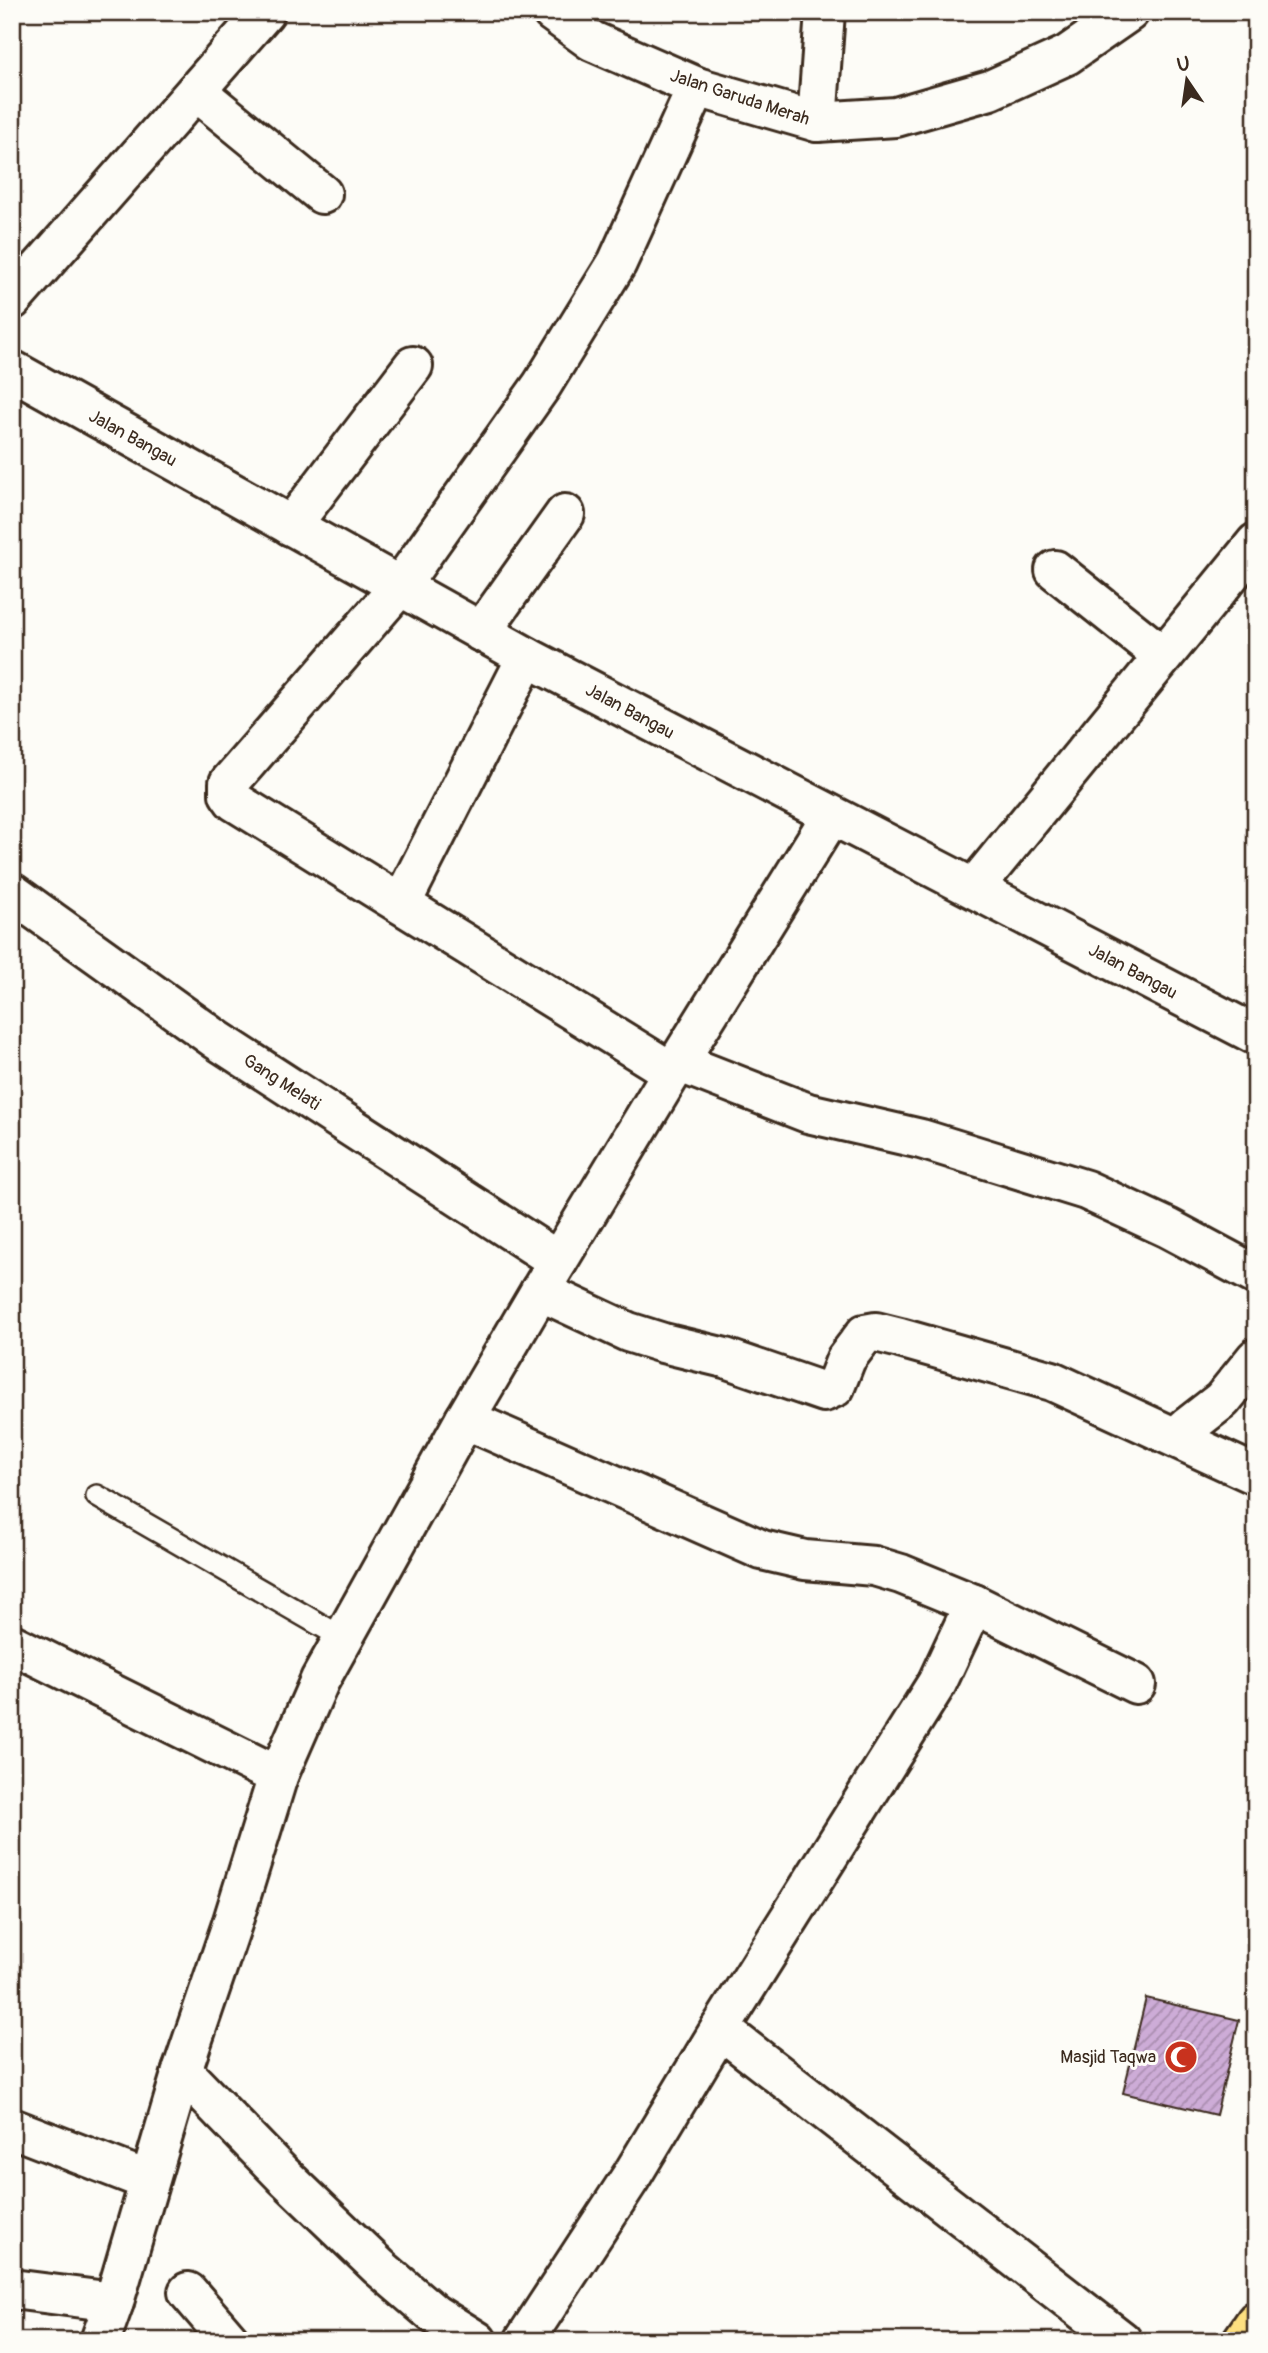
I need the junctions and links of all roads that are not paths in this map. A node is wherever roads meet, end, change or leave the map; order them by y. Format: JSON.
{"nodes":[{"id":1,"x":265,"y":12,"type":"edge"},
{"id":2,"x":552,"y":12,"type":"edge"},
{"id":3,"x":825,"y":12,"type":"edge"},
{"id":4,"x":1129,"y":12,"type":"edge"},
{"id":5,"x":697,"y":87,"type":"junction"},
{"id":6,"x":196,"y":91,"type":"junction"},
{"id":7,"x":817,"y":122,"type":"junction"},
{"id":8,"x":322,"y":194,"type":"dead end"},
{"id":9,"x":12,"y":300,"type":"edge"},
{"id":10,"x":413,"y":366,"type":"dead end"},
{"id":11,"x":12,"y":370,"type":"edge"},
{"id":12,"x":565,"y":514,"type":"dead end"},
{"id":13,"x":291,"y":526,"type":"junction"},
{"id":14,"x":1253,"y":551,"type":"edge"},
{"id":15,"x":1055,"y":570,"type":"dead end"},
{"id":16,"x":400,"y":586,"type":"junction"},
{"id":17,"x":481,"y":632,"type":"junction"},
{"id":18,"x":1163,"y":656,"type":"junction"},
{"id":19,"x":527,"y":657,"type":"junction"},
{"id":20,"x":831,"y":816,"type":"junction"},
{"id":21,"x":974,"y":888,"type":"junction"},
{"id":22,"x":12,"y":893,"type":"edge"},
{"id":23,"x":401,"y":904,"type":"junction"},
{"id":24,"x":1256,"y":1035,"type":"edge"},
{"id":25,"x":675,"y":1067,"type":"junction"},
{"id":26,"x":1256,"y":1275,"type":"edge"},
{"id":27,"x":549,"y":1276,"type":"junction"},
{"id":28,"x":1256,"y":1358,"type":"edge"},
{"id":29,"x":465,"y":1419,"type":"junction"},
{"id":30,"x":1183,"y":1440,"type":"junction"},
{"id":31,"x":1256,"y":1475,"type":"edge"},
{"id":32,"x":97,"y":1496,"type":"dead end"},
{"id":33,"x":974,"y":1604,"type":"junction"},
{"id":34,"x":343,"y":1638,"type":"junction"},
{"id":35,"x":12,"y":1644,"type":"edge"},
{"id":36,"x":1136,"y":1684,"type":"dead end"},
{"id":37,"x":278,"y":1776,"type":"junction"},
{"id":38,"x":720,"y":2029,"type":"junction"},
{"id":39,"x":182,"y":2071,"type":"junction"},
{"id":40,"x":12,"y":2128,"type":"edge"},
{"id":41,"x":149,"y":2181,"type":"junction"},
{"id":42,"x":12,"y":2289,"type":"edge"},
{"id":43,"x":188,"y":2292,"type":"dead end"},
{"id":44,"x":114,"y":2302,"type":"junction"},
{"id":45,"x":1256,"y":2321,"type":"edge"},
{"id":46,"x":100,"y":2341,"type":"edge"},
{"id":47,"x":230,"y":2341,"type":"edge"},
{"id":48,"x":477,"y":2341,"type":"edge"},
{"id":49,"x":524,"y":2341,"type":"edge"},
{"id":50,"x":1122,"y":2341,"type":"edge"},
{"id":51,"x":1242,"y":2341,"type":"edge"}],
"edges":[{"from":1,"to":6,"type":"street"},
{"from":2,"to":5,"type":"street","name":"Jalan Garuda Merah"},
{"from":3,"to":7,"type":"street"},
{"from":4,"to":7,"type":"street","name":"Jalan Garuda Merah"},
{"from":5,"to":7,"type":"street","name":"Jalan Garuda Merah"},
{"from":5,"to":16,"type":"street"},
{"from":6,"to":8,"type":"street"},
{"from":6,"to":9,"type":"street"},
{"from":10,"to":13,"type":"street"},
{"from":11,"to":13,"type":"street","name":"Jalan Bangau"},
{"from":12,"to":17,"type":"street"},
{"from":13,"to":16,"type":"street","name":"Jalan Bangau"},
{"from":14,"to":18,"type":"street"},
{"from":15,"to":18,"type":"street"},
{"from":16,"to":17,"type":"street","name":"Jalan Bangau"},
{"from":16,"to":23,"type":"street"},
{"from":17,"to":19,"type":"street","name":"Jalan Bangau"},
{"from":18,"to":21,"type":"street"},
{"from":19,"to":20,"type":"street","name":"Jalan Bangau"},
{"from":19,"to":23,"type":"street"},
{"from":20,"to":21,"type":"street","name":"Jalan Bangau"},
{"from":20,"to":25,"type":"street"},
{"from":21,"to":24,"type":"street","name":"Jalan Bangau"},
{"from":22,"to":27,"type":"street","name":"Gang Melati"},
{"from":23,"to":25,"type":"street"},
{"from":25,"to":26,"type":"street"},
{"from":25,"to":27,"type":"street"},
{"from":27,"to":29,"type":"street"},
{"from":27,"to":30,"type":"street","name":"Gang Melati"},
{"from":28,"to":30,"type":"street"},
{"from":29,"to":33,"type":"street"},
{"from":29,"to":34,"type":"street"},
{"from":30,"to":31,"type":"street"},
{"from":32,"to":34,"type":"lane"},
{"from":33,"to":36,"type":"street"},
{"from":33,"to":38,"type":"street"},
{"from":34,"to":37,"type":"street"},
{"from":35,"to":37,"type":"street"},
{"from":37,"to":39,"type":"street"},
{"from":38,"to":49,"type":"street"},
{"from":38,"to":50,"type":"street"},
{"from":39,"to":41,"type":"street"},
{"from":39,"to":48,"type":"street"},
{"from":40,"to":41,"type":"street"},
{"from":41,"to":44,"type":"street"},
{"from":42,"to":44,"type":"street"},
{"from":43,"to":47,"type":"street"},
{"from":44,"to":46,"type":"street"},
{"from":45,"to":51,"type":"highway"}]}
